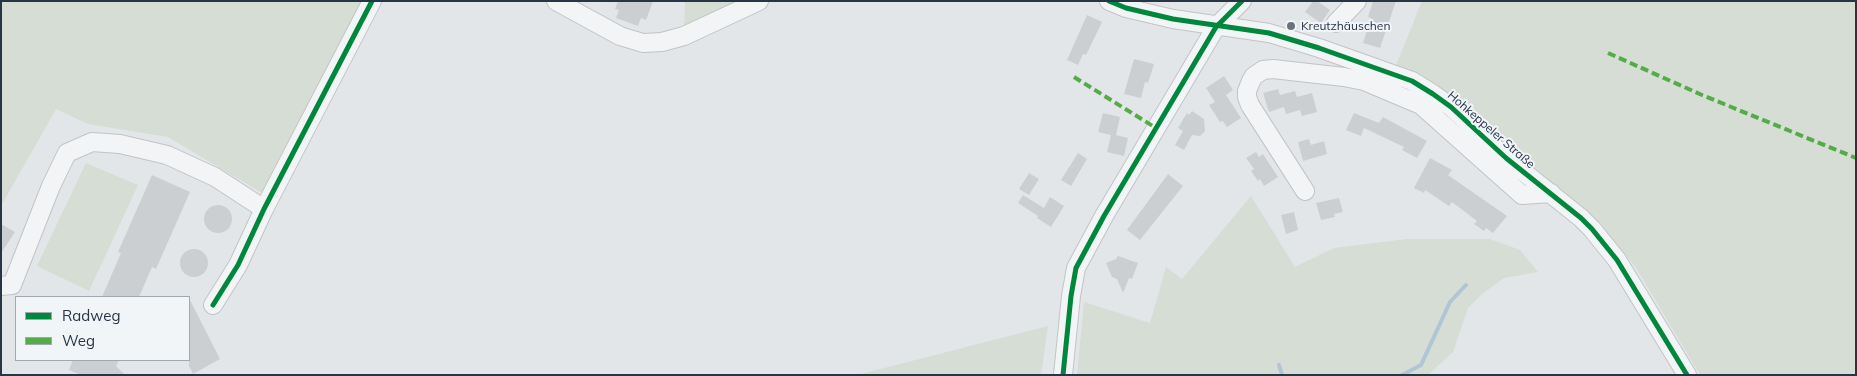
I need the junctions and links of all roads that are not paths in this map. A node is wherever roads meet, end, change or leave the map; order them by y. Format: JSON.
{"nodes":[{"id":1,"x":372,"y":1,"type":"edge"},
{"id":2,"x":556,"y":1,"type":"edge"},
{"id":3,"x":759,"y":1,"type":"edge"},
{"id":4,"x":1109,"y":1,"type":"edge"},
{"id":5,"x":1242,"y":1,"type":"edge"},
{"id":6,"x":1357,"y":1,"type":"edge"},
{"id":7,"x":1336,"y":23,"type":"dead end"},
{"id":8,"x":1216,"y":26,"type":"junction"},
{"id":9,"x":1305,"y":191,"type":"dead end"},
{"id":10,"x":1551,"y":193,"type":"junction"},
{"id":11,"x":264,"y":209,"type":"junction"},
{"id":12,"x":1,"y":286,"type":"edge"},
{"id":13,"x":212,"y":305,"type":"dead end"},
{"id":14,"x":1063,"y":375,"type":"edge"},
{"id":15,"x":1686,"y":375,"type":"edge"}],
"edges":[{"from":1,"to":11,"type":"street"},
{"from":2,"to":3,"type":"street"},
{"from":4,"to":8,"type":"street","name":"Hohkeppeler Straße"},
{"from":5,"to":8,"type":"street"},
{"from":6,"to":7,"type":"street"},
{"from":8,"to":10,"type":"street","name":"Hohkeppeler Straße"},
{"from":8,"to":14,"type":"street"},
{"from":9,"to":10,"type":"street"},
{"from":10,"to":15,"type":"street","name":"Hohkeppeler Straße"},
{"from":11,"to":12,"type":"street"},
{"from":11,"to":13,"type":"street"}]}
